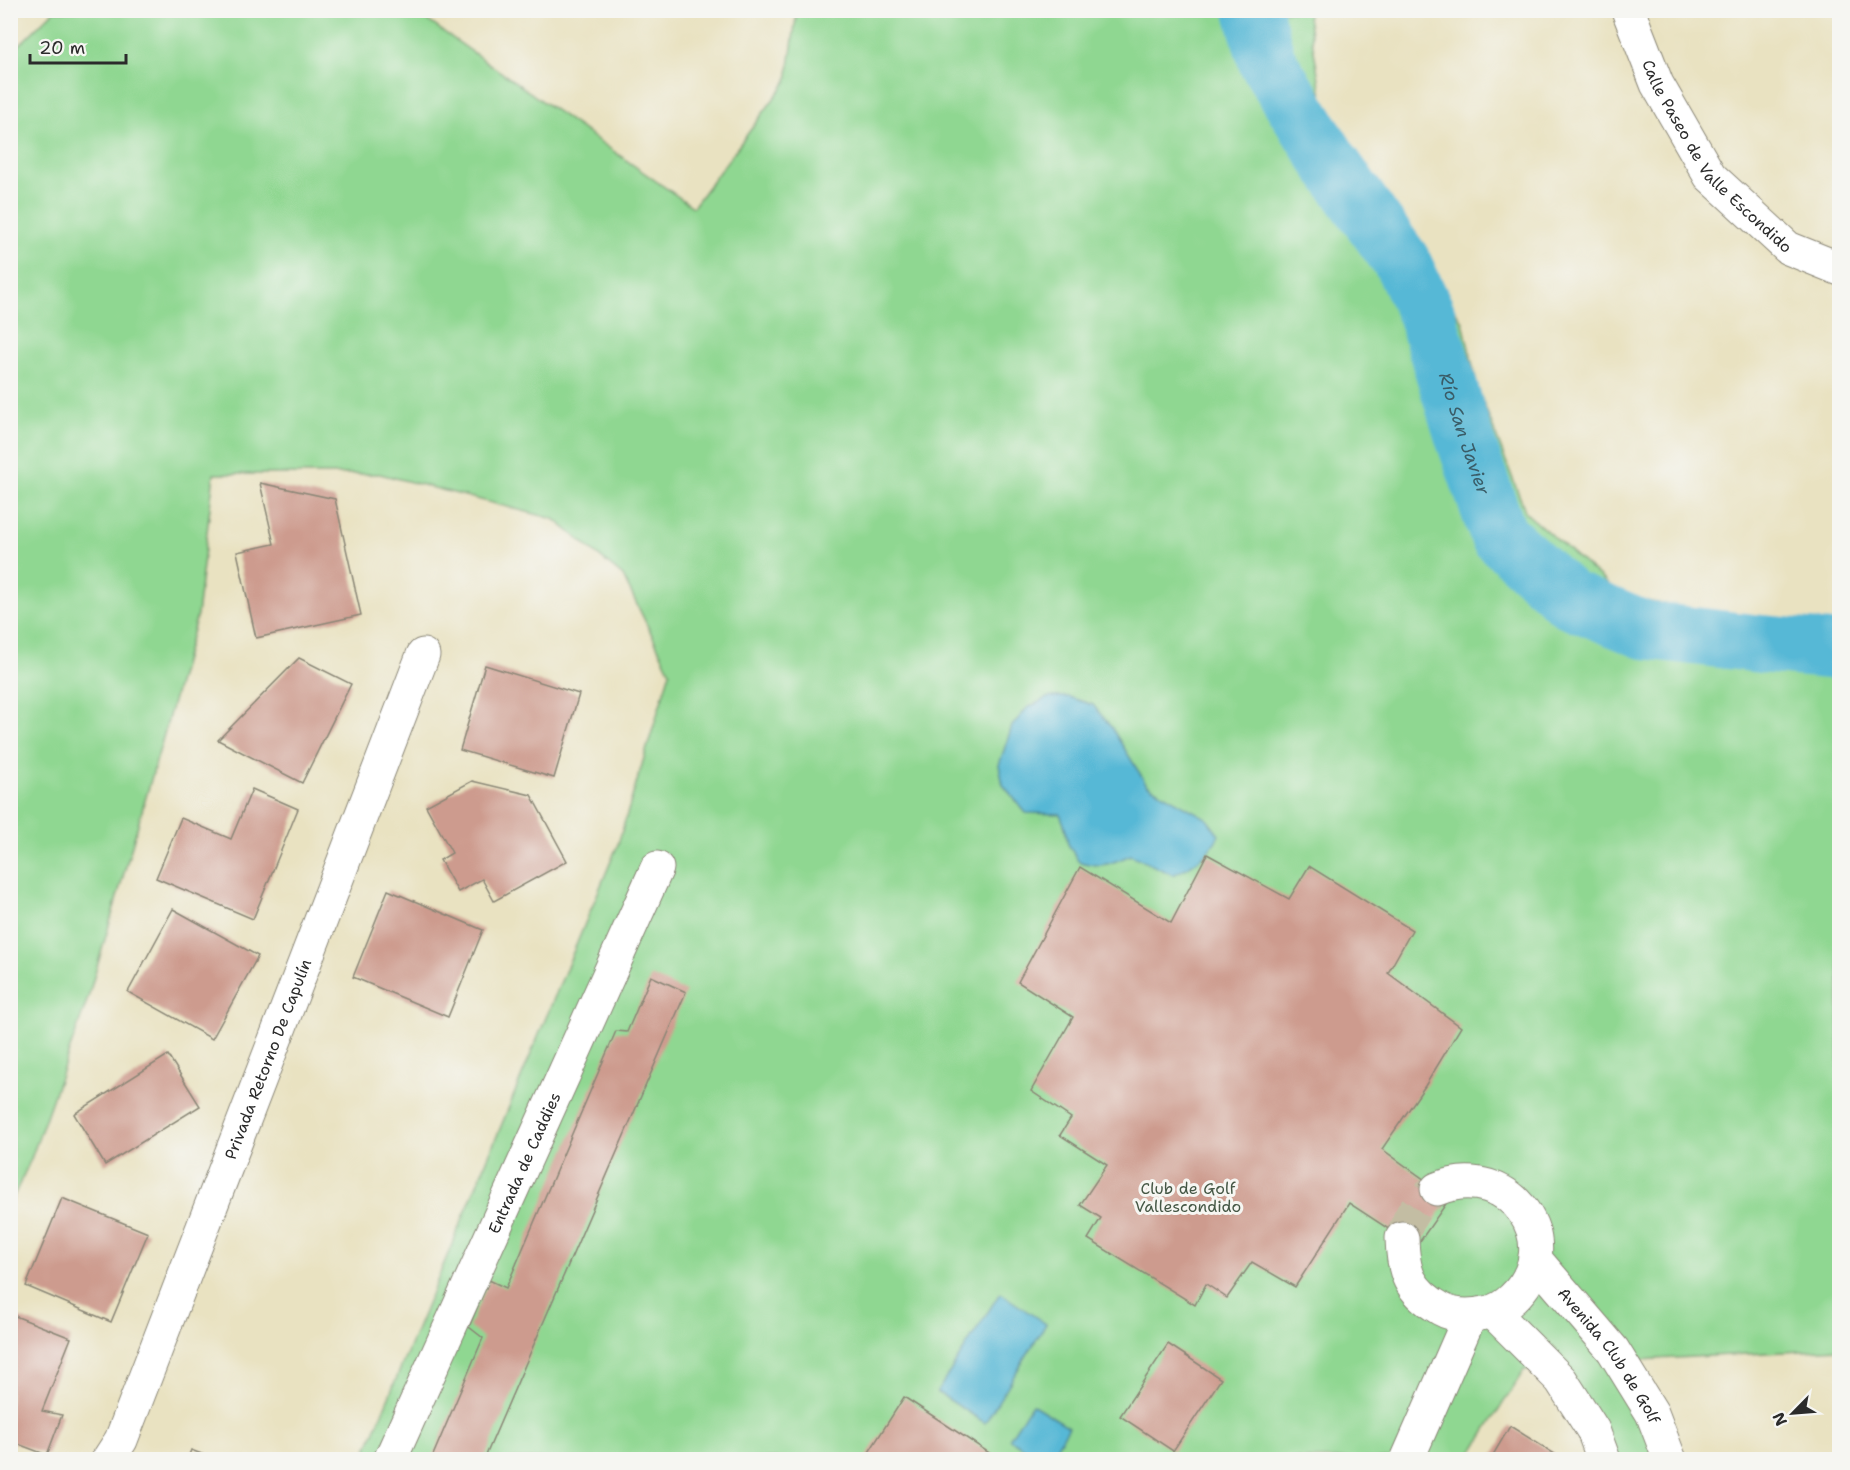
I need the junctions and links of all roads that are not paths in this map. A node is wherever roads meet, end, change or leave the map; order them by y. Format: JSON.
{"nodes":[{"id":1,"x":1628,"y":10,"type":"edge"},
{"id":2,"x":1839,"y":269,"type":"edge"},
{"id":3,"x":423,"y":655,"type":"dead end"},
{"id":4,"x":657,"y":868,"type":"dead end"},
{"id":5,"x":1437,"y":1189,"type":"tunnel mouth"},
{"id":6,"x":1402,"y":1238,"type":"tunnel mouth"},
{"id":7,"x":1535,"y":1259,"type":"junction"},
{"id":8,"x":1481,"y":1314,"type":"junction"},
{"id":9,"x":108,"y":1460,"type":"edge"},
{"id":10,"x":390,"y":1460,"type":"edge"},
{"id":11,"x":1407,"y":1460,"type":"edge"},
{"id":12,"x":1604,"y":1460,"type":"edge"},
{"id":13,"x":1670,"y":1460,"type":"edge"}],
"edges":[{"from":1,"to":2,"type":"street","name":"Calle Paseo de Valle Escondido"},
{"from":3,"to":9,"type":"street","name":"Privada Retorno De Capulín"},
{"from":4,"to":10,"type":"street","name":"Entrada de Caddies"},
{"from":5,"to":7,"type":"street"},
{"from":6,"to":8,"type":"street"},
{"from":7,"to":8,"type":"street"},
{"from":7,"to":13,"type":"street","name":"Avenida Club de Golf"},
{"from":8,"to":11,"type":"street"},
{"from":8,"to":12,"type":"street"}]}
